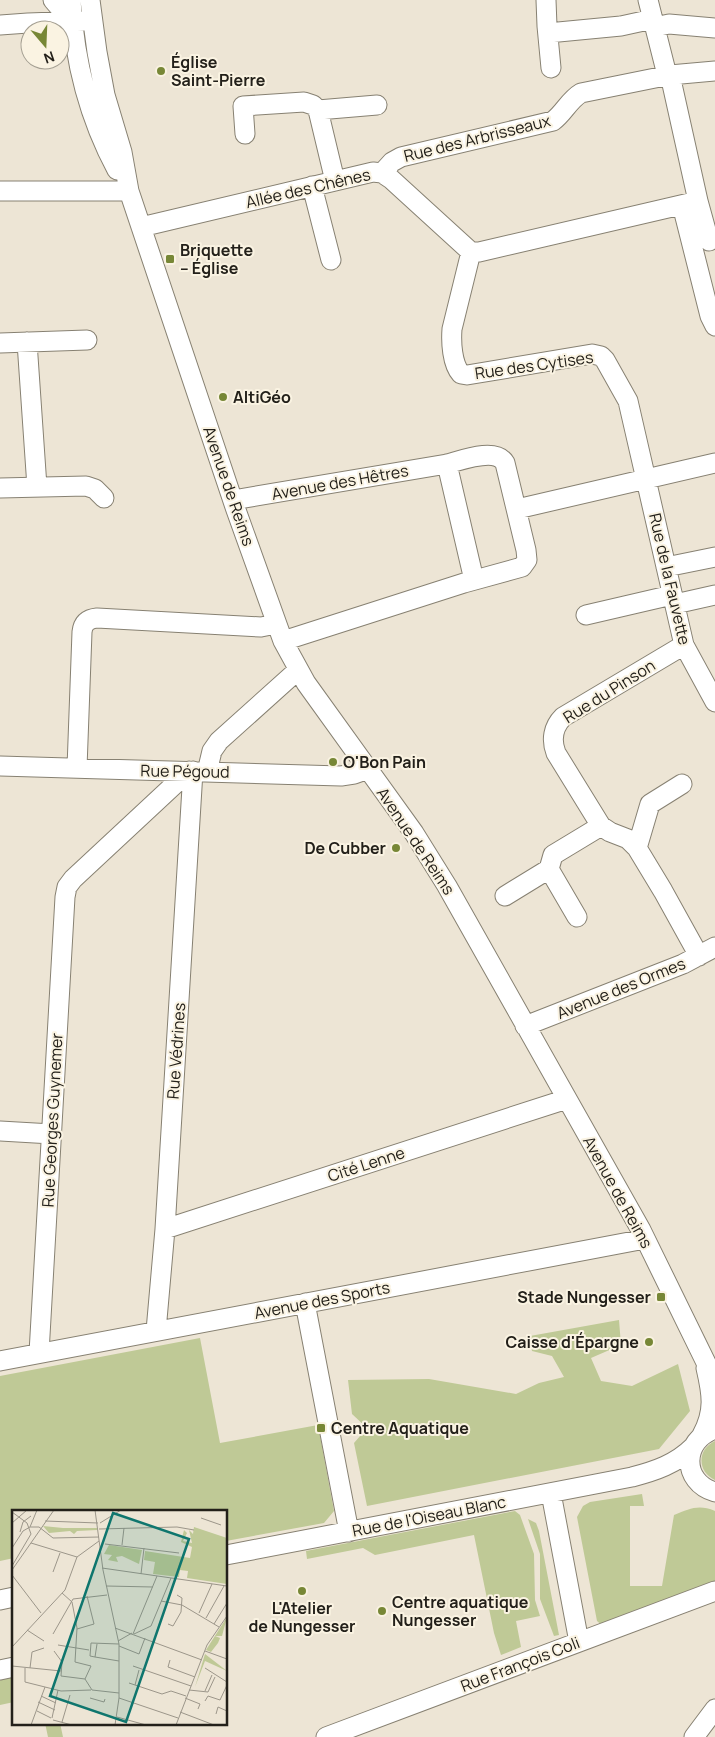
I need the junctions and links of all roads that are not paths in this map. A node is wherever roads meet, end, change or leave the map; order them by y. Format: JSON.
{"nodes":[{"id":1,"x":53,"y":0,"type":"edge"},
{"id":2,"x":72,"y":0,"type":"edge"},
{"id":3,"x":90,"y":0,"type":"edge"},
{"id":4,"x":546,"y":0,"type":"edge"},
{"id":5,"x":648,"y":0,"type":"edge"},
{"id":6,"x":92,"y":21,"type":"junction"},
{"id":7,"x":72,"y":22,"type":"junction"},
{"id":8,"x":654,"y":23,"type":"junction"},
{"id":9,"x":0,"y":25,"type":"edge"},
{"id":10,"x":715,"y":28,"type":"edge"},
{"id":11,"x":548,"y":33,"type":"junction"},
{"id":12,"x":552,"y":68,"type":"dead end"},
{"id":13,"x":715,"y":71,"type":"edge"},
{"id":14,"x":669,"y":75,"type":"junction"},
{"id":15,"x":377,"y":105,"type":"dead end"},
{"id":16,"x":318,"y":110,"type":"junction"},
{"id":17,"x":245,"y":134,"type":"dead end"},
{"id":18,"x":382,"y":173,"type":"junction"},
{"id":19,"x":335,"y":181,"type":"junction"},
{"id":20,"x":312,"y":186,"type":"junction"},
{"id":21,"x":0,"y":191,"type":"edge"},
{"id":22,"x":129,"y":191,"type":"junction"},
{"id":23,"x":690,"y":203,"type":"junction"},
{"id":24,"x":141,"y":227,"type":"junction"},
{"id":25,"x":706,"y":242,"type":"edge"},
{"id":26,"x":471,"y":252,"type":"junction"},
{"id":27,"x":331,"y":260,"type":"dead end"},
{"id":28,"x":715,"y":326,"type":"edge"},
{"id":29,"x":88,"y":340,"type":"dead end"},
{"id":30,"x":27,"y":342,"type":"junction"},
{"id":31,"x":0,"y":343,"type":"edge"},
{"id":32,"x":715,"y":463,"type":"edge"},
{"id":33,"x":447,"y":464,"type":"junction"},
{"id":34,"x":646,"y":479,"type":"junction"},
{"id":35,"x":37,"y":487,"type":"junction"},
{"id":36,"x":0,"y":488,"type":"edge"},
{"id":37,"x":104,"y":498,"type":"dead end"},
{"id":38,"x":233,"y":500,"type":"junction"},
{"id":39,"x":517,"y":509,"type":"junction"},
{"id":40,"x":715,"y":557,"type":"edge"},
{"id":41,"x":666,"y":568,"type":"junction"},
{"id":42,"x":474,"y":580,"type":"junction"},
{"id":43,"x":715,"y":595,"type":"edge"},
{"id":44,"x":674,"y":599,"type":"junction"},
{"id":45,"x":586,"y":615,"type":"dead end"},
{"id":46,"x":280,"y":632,"type":"junction"},
{"id":47,"x":684,"y":645,"type":"junction"},
{"id":48,"x":298,"y":670,"type":"junction"},
{"id":49,"x":709,"y":678,"type":"edge"},
{"id":50,"x":715,"y":702,"type":"edge"},
{"id":51,"x":0,"y":766,"type":"edge"},
{"id":52,"x":77,"y":768,"type":"junction"},
{"id":53,"x":368,"y":769,"type":"junction"},
{"id":54,"x":197,"y":772,"type":"junction"},
{"id":55,"x":682,"y":784,"type":"dead end"},
{"id":56,"x":601,"y":826,"type":"junction"},
{"id":57,"x":637,"y":848,"type":"junction"},
{"id":58,"x":548,"y":870,"type":"junction"},
{"id":59,"x":504,"y":896,"type":"dead end"},
{"id":60,"x":577,"y":917,"type":"dead end"},
{"id":61,"x":707,"y":952,"type":"edge"},
{"id":62,"x":525,"y":1026,"type":"junction"},
{"id":63,"x":567,"y":1099,"type":"junction"},
{"id":64,"x":0,"y":1131,"type":"edge"},
{"id":65,"x":52,"y":1134,"type":"junction"},
{"id":66,"x":164,"y":1229,"type":"junction"},
{"id":67,"x":645,"y":1239,"type":"junction"},
{"id":68,"x":306,"y":1303,"type":"junction"},
{"id":69,"x":156,"y":1331,"type":"junction"},
{"id":70,"x":39,"y":1354,"type":"junction"},
{"id":71,"x":0,"y":1361,"type":"edge"},
{"id":72,"x":705,"y":1362,"type":"junction"},
{"id":73,"x":715,"y":1381,"type":"edge"},
{"id":74,"x":703,"y":1437,"type":"edge"},
{"id":75,"x":632,"y":1477,"type":"junction"},
{"id":76,"x":698,"y":1482,"type":"junction"},
{"id":77,"x":715,"y":1492,"type":"edge"},
{"id":78,"x":551,"y":1493,"type":"junction"},
{"id":79,"x":349,"y":1532,"type":"junction"},
{"id":80,"x":228,"y":1555,"type":"edge"},
{"id":81,"x":715,"y":1591,"type":"edge"},
{"id":82,"x":579,"y":1642,"type":"junction"},
{"id":83,"x":715,"y":1709,"type":"edge"},
{"id":84,"x":326,"y":1737,"type":"edge"},
{"id":85,"x":694,"y":1737,"type":"edge"}],
"edges":[{"from":1,"to":7,"type":"street"},
{"from":2,"to":7,"type":"street","name":"Avenue de Reims"},
{"from":3,"to":6,"type":"street","name":"Avenue de Reims"},
{"from":4,"to":11,"type":"street"},
{"from":5,"to":8,"type":"street"},
{"from":6,"to":7,"type":"street"},
{"from":6,"to":22,"type":"street","name":"Avenue de Reims"},
{"from":7,"to":9,"type":"street"},
{"from":7,"to":22,"type":"street","name":"Avenue de Reims"},
{"from":8,"to":10,"type":"street"},
{"from":8,"to":11,"type":"street"},
{"from":8,"to":14,"type":"street"},
{"from":11,"to":12,"type":"street"},
{"from":13,"to":14,"type":"street","name":"Rue des Arbrisseaux"},
{"from":14,"to":18,"type":"street","name":"Rue des Arbrisseaux"},
{"from":14,"to":23,"type":"street"},
{"from":15,"to":16,"type":"street"},
{"from":16,"to":17,"type":"street"},
{"from":16,"to":19,"type":"street"},
{"from":18,"to":19,"type":"street","name":"Allée des Chênes"},
{"from":18,"to":26,"type":"street","name":"Allée des Chênes"},
{"from":19,"to":20,"type":"street","name":"Allée des Chênes"},
{"from":20,"to":24,"type":"street","name":"Allée des Chênes"},
{"from":20,"to":27,"type":"street"},
{"from":21,"to":22,"type":"street"},
{"from":22,"to":24,"type":"street","name":"Avenue de Reims"},
{"from":23,"to":25,"type":"street"},
{"from":23,"to":26,"type":"street"},
{"from":24,"to":38,"type":"street","name":"Avenue de Reims"},
{"from":25,"to":28,"type":"street"},
{"from":26,"to":34,"type":"street","name":"Rue des Cytises"},
{"from":29,"to":30,"type":"street"},
{"from":30,"to":31,"type":"street"},
{"from":30,"to":35,"type":"street"},
{"from":32,"to":34,"type":"street"},
{"from":33,"to":38,"type":"street","name":"Avenue des Hêtres"},
{"from":33,"to":39,"type":"street","name":"Avenue des Hêtres"},
{"from":33,"to":42,"type":"street"},
{"from":34,"to":39,"type":"street"},
{"from":34,"to":41,"type":"street","name":"Rue de la Fauvette"},
{"from":35,"to":36,"type":"street"},
{"from":35,"to":37,"type":"street"},
{"from":38,"to":46,"type":"street","name":"Avenue de Reims"},
{"from":39,"to":42,"type":"street"},
{"from":40,"to":41,"type":"street"},
{"from":41,"to":44,"type":"street","name":"Rue de la Fauvette"},
{"from":42,"to":46,"type":"street"},
{"from":43,"to":44,"type":"street"},
{"from":44,"to":45,"type":"street"},
{"from":44,"to":47,"type":"street","name":"Rue de la Fauvette"},
{"from":46,"to":48,"type":"street","name":"Avenue de Reims"},
{"from":46,"to":52,"type":"street"},
{"from":47,"to":49,"type":"street","name":"Rue de la Fauvette"},
{"from":47,"to":56,"type":"street","name":"Rue du Pinson"},
{"from":48,"to":53,"type":"street","name":"Avenue de Reims"},
{"from":48,"to":54,"type":"street","name":"Rue Védrines"},
{"from":49,"to":50,"type":"street","name":"Rue de la Fauvette"},
{"from":51,"to":52,"type":"street","name":"Rue Pégoud"},
{"from":52,"to":54,"type":"street","name":"Rue Pégoud"},
{"from":53,"to":54,"type":"street","name":"Rue Pégoud"},
{"from":53,"to":62,"type":"street","name":"Avenue de Reims"},
{"from":54,"to":65,"type":"street","name":"Rue Georges Guynemer"},
{"from":54,"to":66,"type":"street","name":"Rue Védrines"},
{"from":55,"to":57,"type":"street"},
{"from":56,"to":57,"type":"street"},
{"from":56,"to":58,"type":"street"},
{"from":57,"to":61,"type":"street"},
{"from":58,"to":59,"type":"street"},
{"from":58,"to":60,"type":"street"},
{"from":61,"to":62,"type":"street","name":"Avenue des Ormes"},
{"from":62,"to":63,"type":"street","name":"Avenue de Reims"},
{"from":63,"to":66,"type":"street","name":"Cité Lenne"},
{"from":63,"to":67,"type":"street","name":"Avenue de Reims"},
{"from":64,"to":65,"type":"street"},
{"from":65,"to":70,"type":"street","name":"Rue Georges Guynemer"},
{"from":66,"to":69,"type":"street","name":"Rue Védrines"},
{"from":67,"to":68,"type":"street","name":"Avenue des Sports"},
{"from":67,"to":72,"type":"street","name":"Avenue de Reims"},
{"from":68,"to":69,"type":"street","name":"Avenue des Sports"},
{"from":68,"to":79,"type":"street"},
{"from":69,"to":70,"type":"street","name":"Avenue des Sports"},
{"from":70,"to":71,"type":"street","name":"Avenue des Sports"},
{"from":72,"to":73,"type":"street","name":"Avenue de Reims"},
{"from":72,"to":74,"type":"street","name":"Avenue de Reims"},
{"from":74,"to":75,"type":"street","name":"Rue de l'Oiseau Blanc"},
{"from":74,"to":76,"type":"street","name":"Avenue de Reims"},
{"from":75,"to":76,"type":"street","name":"Rue de l'Oiseau Blanc"},
{"from":75,"to":78,"type":"street","name":"Rue de l'Oiseau Blanc"},
{"from":76,"to":77,"type":"street"},
{"from":78,"to":79,"type":"street","name":"Rue de l'Oiseau Blanc"},
{"from":78,"to":82,"type":"street"},
{"from":79,"to":80,"type":"street","name":"Rue de l'Oiseau Blanc"},
{"from":81,"to":82,"type":"street","name":"Rue François Coli"},
{"from":82,"to":84,"type":"street","name":"Rue François Coli"},
{"from":83,"to":85,"type":"street"}]}
